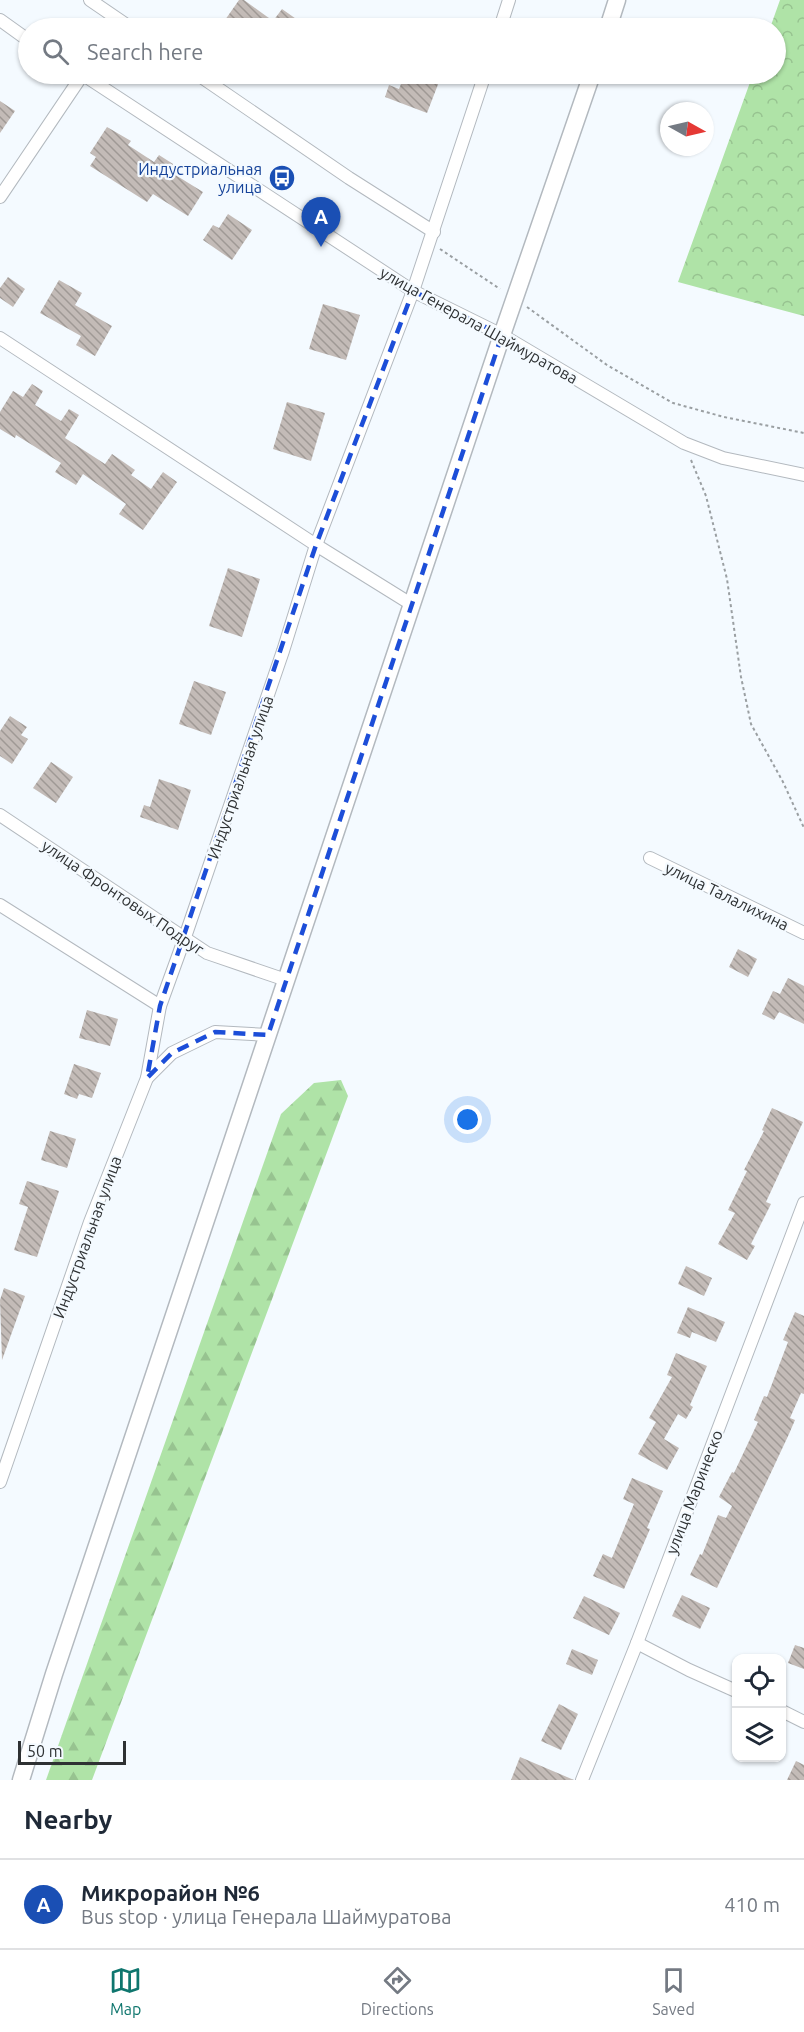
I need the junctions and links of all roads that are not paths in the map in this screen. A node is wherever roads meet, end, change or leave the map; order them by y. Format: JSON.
{"nodes":[{"id":1,"x":90,"y":0,"type":"edge"},
{"id":2,"x":509,"y":0,"type":"edge"},
{"id":3,"x":617,"y":0,"type":"edge"},
{"id":4,"x":116,"y":18,"type":"edge"},
{"id":5,"x":503,"y":18,"type":"edge"},
{"id":6,"x":611,"y":18,"type":"edge"},
{"id":7,"x":0,"y":20,"type":"edge"},
{"id":8,"x":18,"y":33,"type":"edge"},
{"id":9,"x":76,"y":84,"type":"edge"},
{"id":10,"x":98,"y":84,"type":"edge"},
{"id":11,"x":212,"y":84,"type":"edge"},
{"id":12,"x":482,"y":84,"type":"edge"},
{"id":13,"x":589,"y":84,"type":"edge"},
{"id":14,"x":0,"y":197,"type":"edge"},
{"id":15,"x":432,"y":237,"type":"junction"},
{"id":16,"x":413,"y":291,"type":"junction"},
{"id":17,"x":502,"y":335,"type":"junction"},
{"id":18,"x":0,"y":338,"type":"edge"},
{"id":19,"x":804,"y":476,"type":"edge"},
{"id":20,"x":316,"y":544,"type":"junction"},
{"id":21,"x":411,"y":604,"type":"junction"},
{"id":22,"x":0,"y":814,"type":"edge"},
{"id":23,"x":650,"y":858,"type":"dead end"},
{"id":24,"x":0,"y":904,"type":"edge"},
{"id":25,"x":804,"y":933,"type":"edge"},
{"id":26,"x":185,"y":937,"type":"junction"},
{"id":27,"x":286,"y":980,"type":"junction"},
{"id":28,"x":160,"y":1006,"type":"junction"},
{"id":29,"x":268,"y":1035,"type":"junction"},
{"id":30,"x":147,"y":1078,"type":"junction"},
{"id":31,"x":804,"y":1203,"type":"edge"},
{"id":32,"x":0,"y":1482,"type":"edge"},
{"id":33,"x":637,"y":1643,"type":"junction"},
{"id":34,"x":732,"y":1689,"type":"edge"},
{"id":35,"x":786,"y":1714,"type":"edge"},
{"id":36,"x":804,"y":1722,"type":"edge"},
{"id":37,"x":21,"y":1780,"type":"edge"},
{"id":38,"x":582,"y":1780,"type":"edge"}],
"edges":[{"from":1,"to":4,"type":"street"},
{"from":2,"to":5,"type":"street"},
{"from":3,"to":6,"type":"street"},
{"from":7,"to":8,"type":"street"},
{"from":9,"to":14,"type":"street","name":"улица Генерала Шаймуратова"},
{"from":10,"to":16,"type":"street","name":"улица Генерала Шаймуратова"},
{"from":11,"to":15,"type":"street"},
{"from":12,"to":15,"type":"street","name":"Индустриальная улица"},
{"from":13,"to":17,"type":"street"},
{"from":15,"to":16,"type":"street","name":"Индустриальная улица"},
{"from":16,"to":17,"type":"street","name":"улица Генерала Шаймуратова"},
{"from":16,"to":20,"type":"street","name":"Индустриальная улица"},
{"from":17,"to":19,"type":"street","name":"улица Генерала Шаймуратова"},
{"from":17,"to":21,"type":"street"},
{"from":18,"to":20,"type":"street"},
{"from":20,"to":21,"type":"street"},
{"from":20,"to":26,"type":"street","name":"Индустриальная улица"},
{"from":21,"to":27,"type":"street"},
{"from":22,"to":26,"type":"street","name":"улица Фронтовых Подруг"},
{"from":23,"to":25,"type":"street","name":"улица Талалихина"},
{"from":24,"to":28,"type":"street"},
{"from":26,"to":27,"type":"street","name":"улица Фронтовых Подруг"},
{"from":26,"to":28,"type":"street","name":"Индустриальная улица"},
{"from":27,"to":29,"type":"street"},
{"from":28,"to":30,"type":"street","name":"Индустриальная улица"},
{"from":29,"to":30,"type":"street"},
{"from":29,"to":37,"type":"street"},
{"from":30,"to":32,"type":"street","name":"Индустриальная улица"},
{"from":31,"to":33,"type":"street","name":"улица Маринеско"},
{"from":33,"to":34,"type":"street"},
{"from":33,"to":38,"type":"street","name":"улица Маринеско"},
{"from":35,"to":36,"type":"street"}]}
